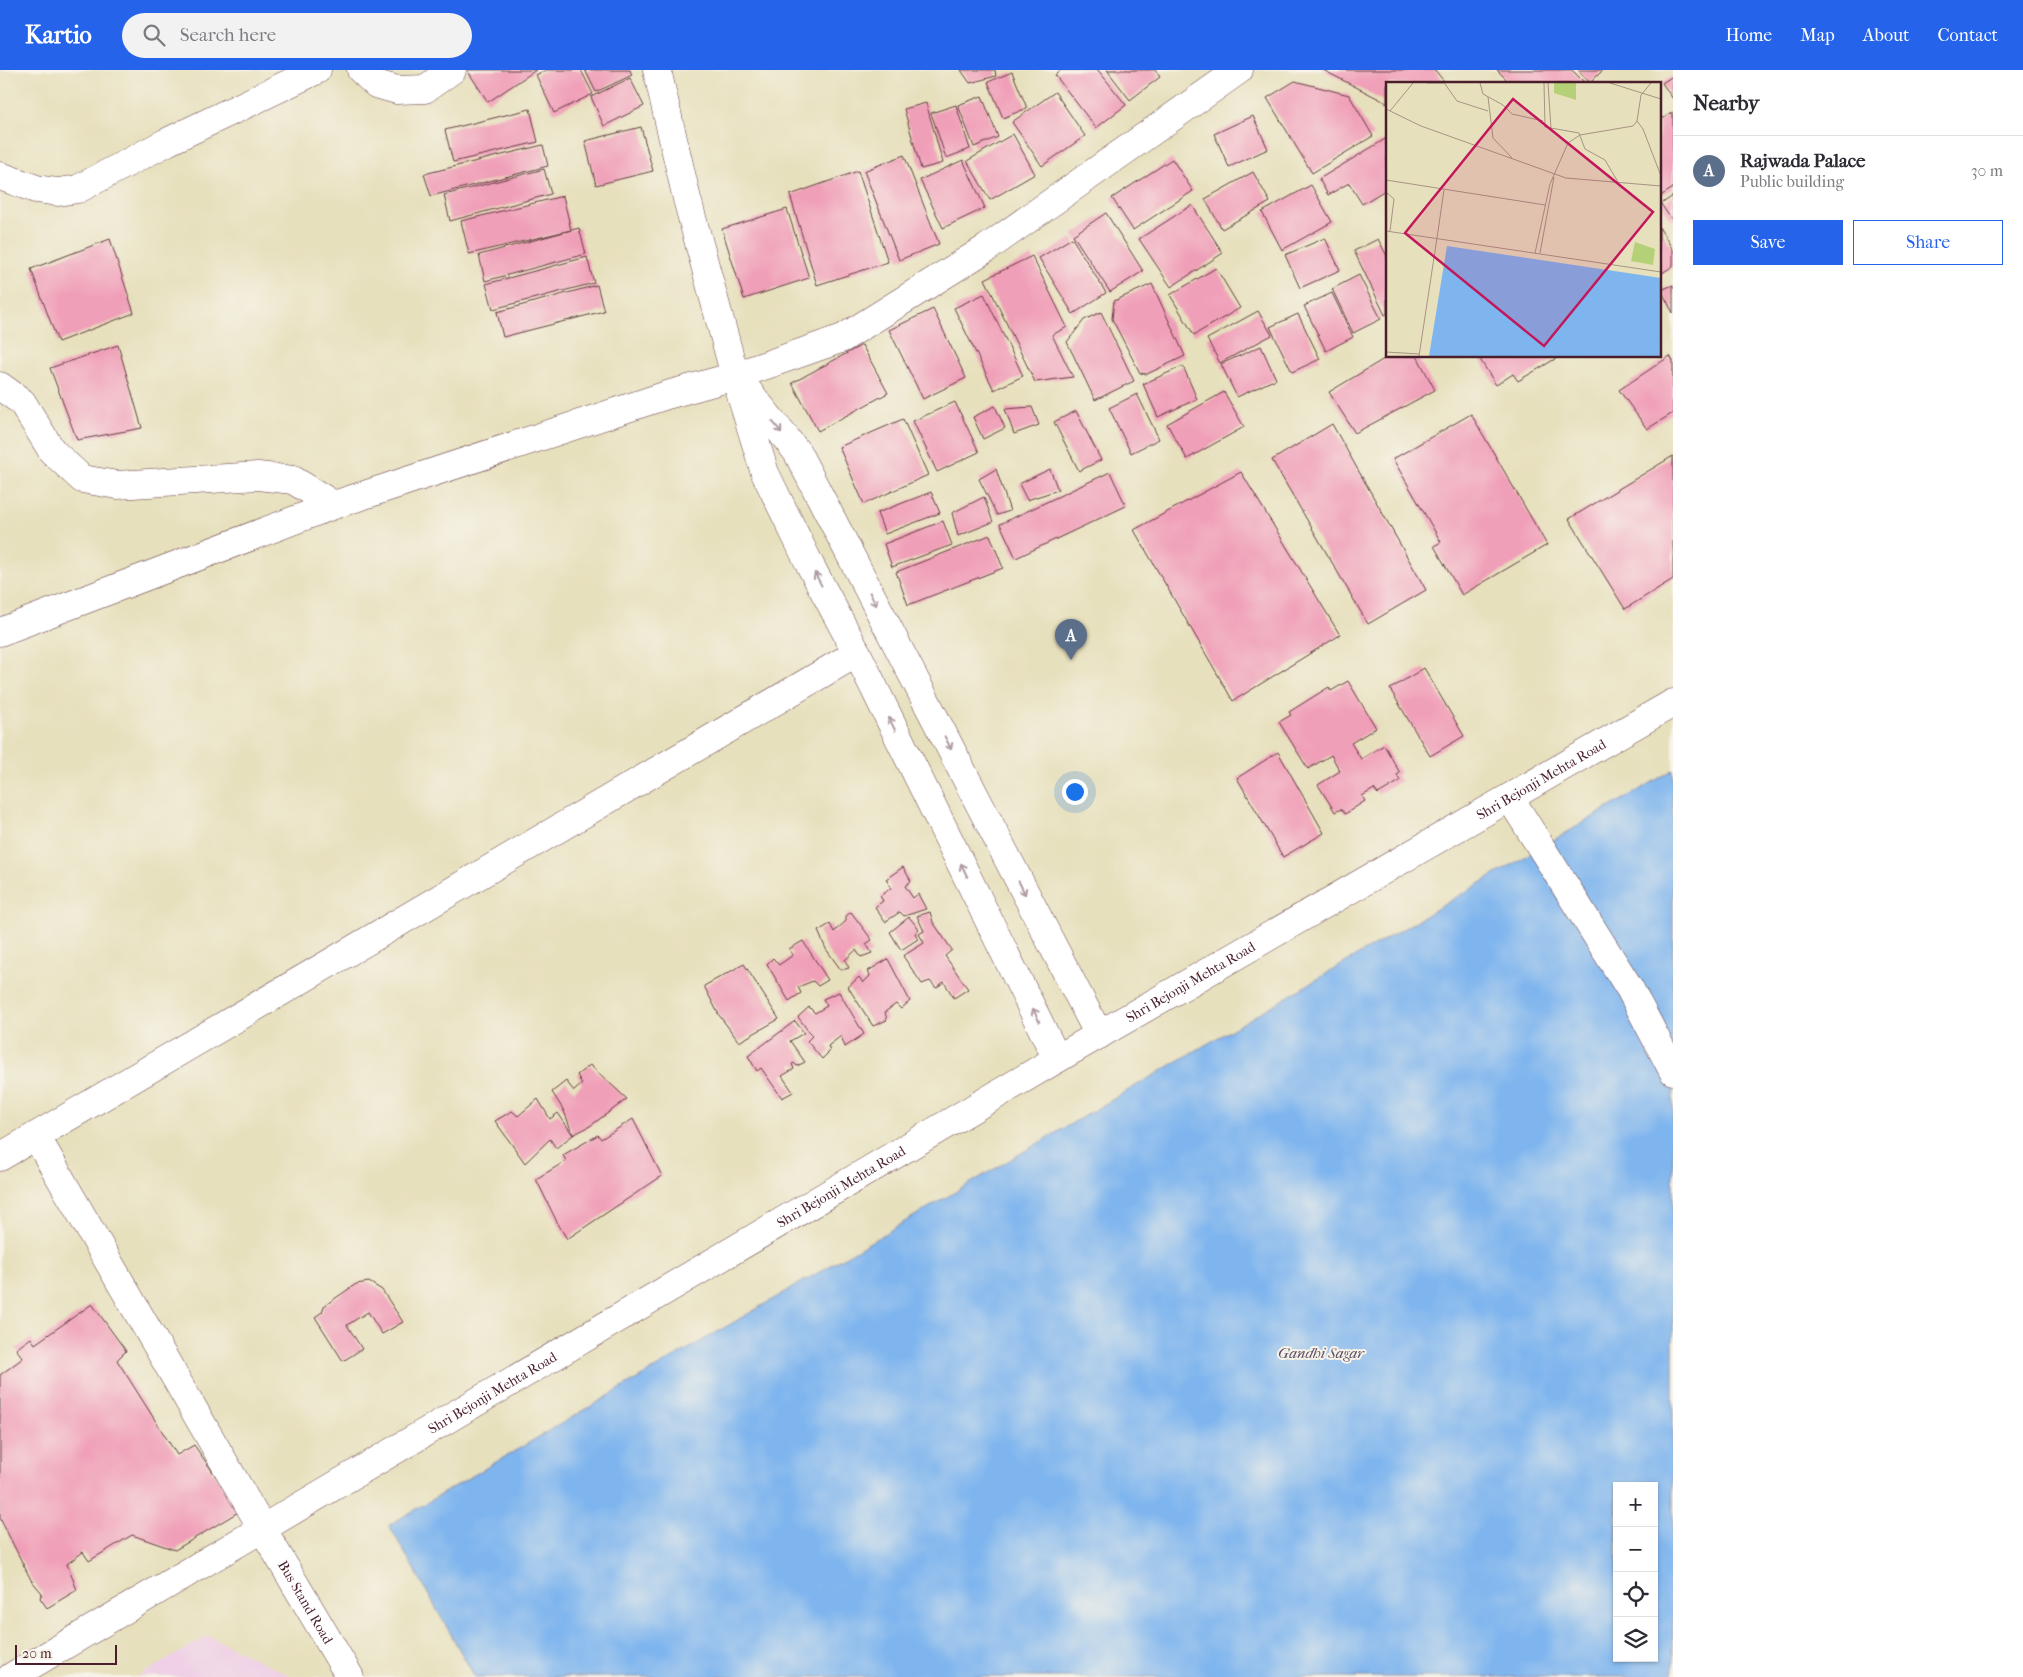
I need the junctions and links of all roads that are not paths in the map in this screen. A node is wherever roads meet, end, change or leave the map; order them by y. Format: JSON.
{"nodes":[{"id":1,"x":317,"y":70,"type":"edge"},
{"id":2,"x":361,"y":70,"type":"edge"},
{"id":3,"x":452,"y":70,"type":"edge"},
{"id":4,"x":657,"y":70,"type":"edge"},
{"id":5,"x":1239,"y":70,"type":"edge"},
{"id":6,"x":0,"y":176,"type":"edge"},
{"id":7,"x":735,"y":376,"type":"junction"},
{"id":8,"x":0,"y":386,"type":"edge"},
{"id":9,"x":334,"y":505,"type":"junction"},
{"id":10,"x":0,"y":632,"type":"edge"},
{"id":11,"x":857,"y":653,"type":"junction"},
{"id":12,"x":1673,"y":703,"type":"edge"},
{"id":13,"x":1510,"y":798,"type":"junction"},
{"id":14,"x":1099,"y":1035,"type":"junction"},
{"id":15,"x":1057,"y":1059,"type":"junction"},
{"id":16,"x":1673,"y":1070,"type":"edge"},
{"id":17,"x":36,"y":1136,"type":"junction"},
{"id":18,"x":0,"y":1157,"type":"edge"},
{"id":19,"x":262,"y":1528,"type":"junction"},
{"id":20,"x":11,"y":1677,"type":"edge"},
{"id":21,"x":350,"y":1677,"type":"edge"}],
"edges":[{"from":1,"to":6,"type":"street"},
{"from":2,"to":3,"type":"street"},
{"from":4,"to":7,"type":"street"},
{"from":5,"to":7,"type":"street"},
{"from":7,"to":9,"type":"street"},
{"from":11,"to":7,"type":"street","one_way":true},
{"from":7,"to":14,"type":"street","one_way":true},
{"from":8,"to":9,"type":"street"},
{"from":9,"to":10,"type":"street"},
{"from":15,"to":11,"type":"street","one_way":true},
{"from":11,"to":17,"type":"street"},
{"from":12,"to":13,"type":"street","name":"Shri Bejonji Mehta Road"},
{"from":13,"to":14,"type":"street","name":"Shri Bejonji Mehta Road"},
{"from":13,"to":16,"type":"street"},
{"from":14,"to":15,"type":"street","name":"Shri Bejonji Mehta Road"},
{"from":15,"to":19,"type":"street","name":"Shri Bejonji Mehta Road"},
{"from":17,"to":18,"type":"street"},
{"from":17,"to":19,"type":"street","name":"Bus Stand Road"},
{"from":19,"to":20,"type":"street","name":"Shri Bejonji Mehta Road"},
{"from":19,"to":21,"type":"street","name":"Bus Stand Road"}]}
